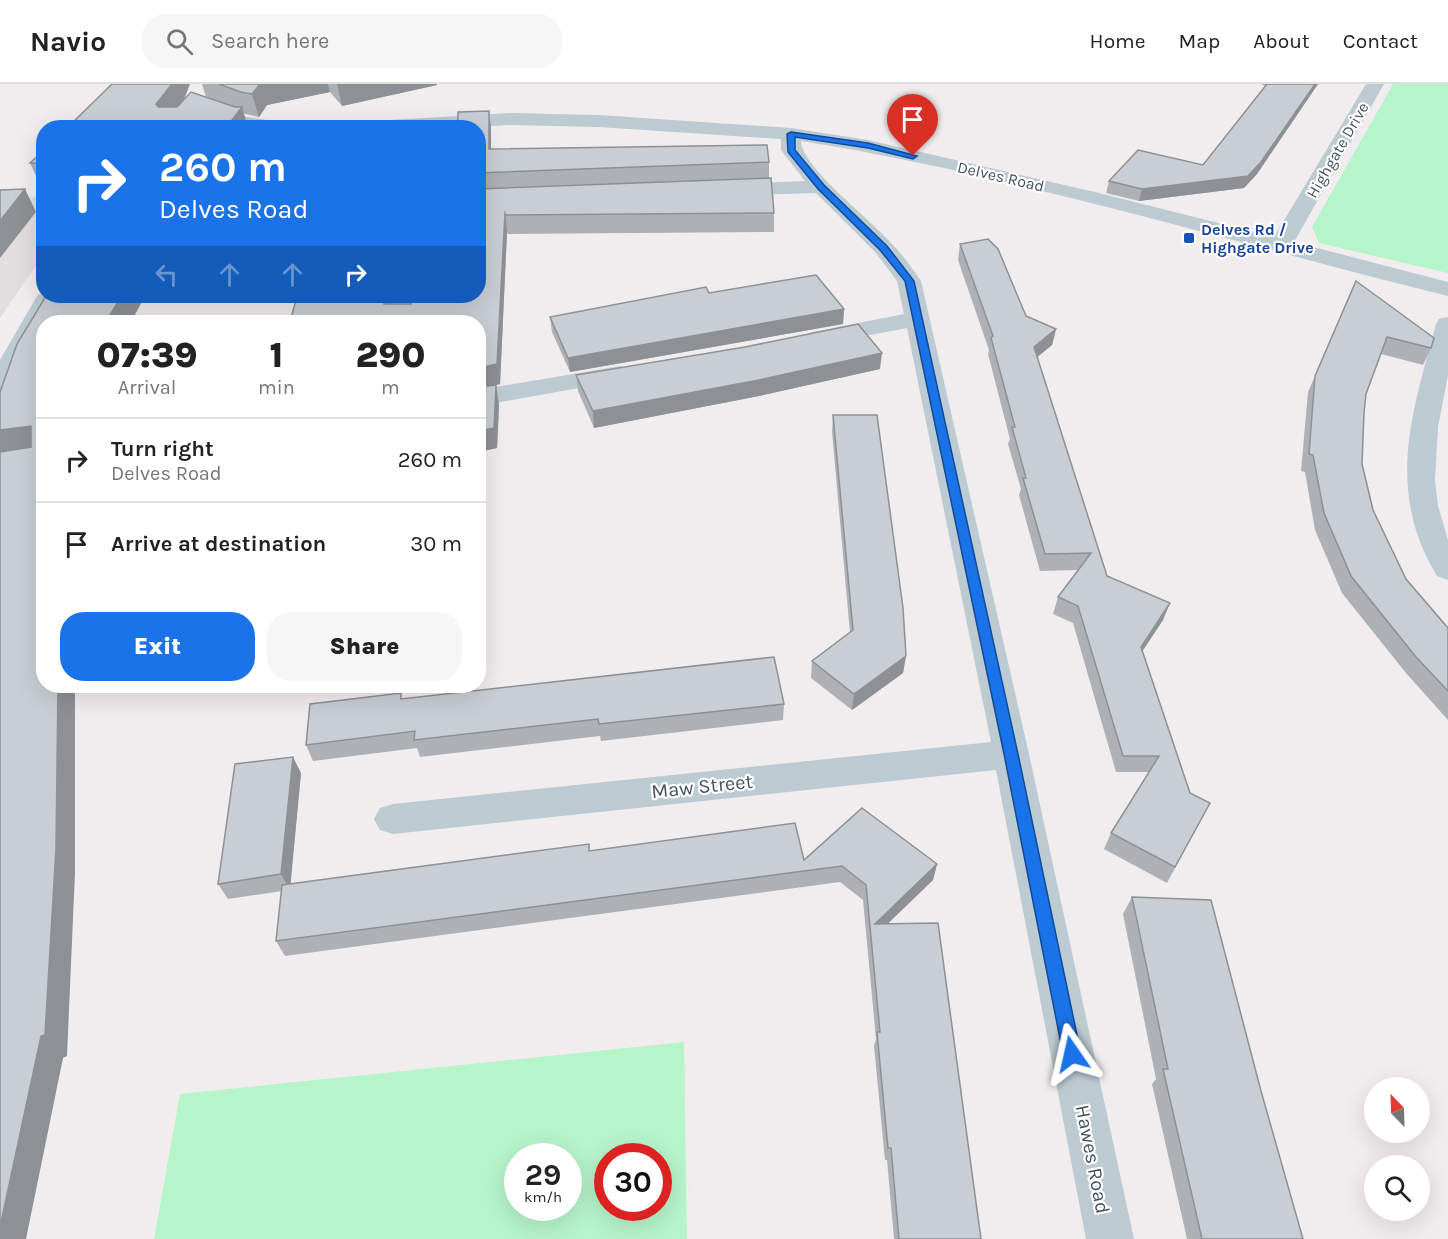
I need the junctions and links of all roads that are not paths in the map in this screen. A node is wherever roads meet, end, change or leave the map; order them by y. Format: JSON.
{"nodes":[{"id":1,"x":1375,"y":84,"type":"edge"},
{"id":2,"x":193,"y":102,"type":"edge"},
{"id":3,"x":239,"y":120,"type":"edge"},
{"id":4,"x":486,"y":121,"type":"edge"},
{"id":5,"x":791,"y":134,"type":"junction"},
{"id":6,"x":821,"y":187,"type":"junction"},
{"id":7,"x":703,"y":191,"type":"edge"},
{"id":8,"x":1280,"y":247,"type":"junction"},
{"id":9,"x":1448,"y":290,"type":"edge"},
{"id":10,"x":36,"y":319,"type":"edge"},
{"id":11,"x":917,"y":319,"type":"junction"},
{"id":12,"x":1448,"y":324,"type":"edge"},
{"id":13,"x":790,"y":344,"type":"edge"},
{"id":14,"x":640,"y":371,"type":"edge"},
{"id":15,"x":0,"y":382,"type":"edge"},
{"id":16,"x":486,"y":397,"type":"edge"},
{"id":17,"x":1448,"y":569,"type":"edge"},
{"id":18,"x":1011,"y":754,"type":"junction"},
{"id":19,"x":393,"y":819,"type":"dead end"},
{"id":20,"x":1110,"y":1239,"type":"edge"}],
"edges":[{"from":1,"to":8,"type":"street","name":"Highgate Drive"},
{"from":2,"to":3,"type":"street"},
{"from":4,"to":5,"type":"street","name":"Delves Road"},
{"from":5,"to":6,"type":"street","name":"Hawes Road"},
{"from":5,"to":8,"type":"street","name":"Delves Road"},
{"from":6,"to":7,"type":"street"},
{"from":6,"to":11,"type":"street","name":"Hawes Road"},
{"from":8,"to":9,"type":"street","name":"Delves Road"},
{"from":10,"to":15,"type":"street"},
{"from":11,"to":13,"type":"street"},
{"from":11,"to":18,"type":"street","name":"Hawes Road"},
{"from":12,"to":17,"type":"street"},
{"from":14,"to":16,"type":"street"},
{"from":18,"to":19,"type":"street","name":"Maw Street"},
{"from":18,"to":20,"type":"street","name":"Hawes Road"}]}
